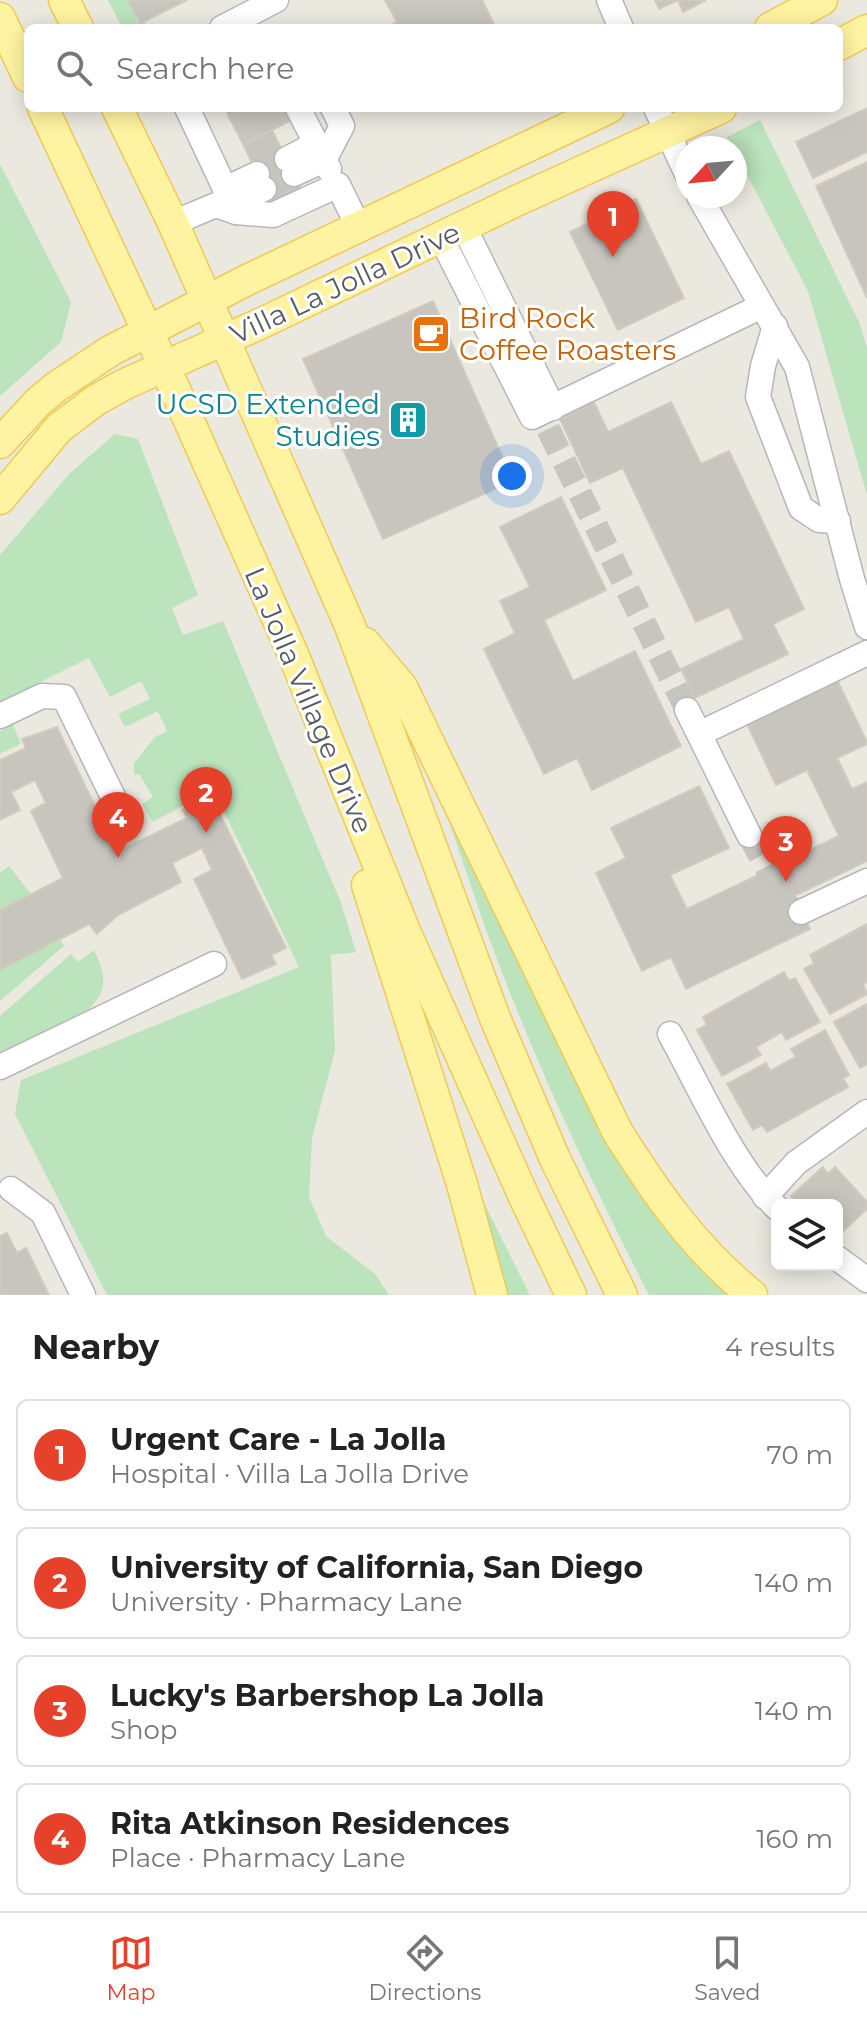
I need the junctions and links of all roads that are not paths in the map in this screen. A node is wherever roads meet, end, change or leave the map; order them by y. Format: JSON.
{"nodes":[{"id":1,"x":64,"y":0,"type":"edge"},
{"id":2,"x":609,"y":0,"type":"edge"},
{"id":3,"x":822,"y":0,"type":"edge"},
{"id":4,"x":264,"y":9,"type":"edge"},
{"id":5,"x":0,"y":18,"type":"edge"},
{"id":6,"x":76,"y":24,"type":"edge"},
{"id":7,"x":231,"y":24,"type":"edge"},
{"id":8,"x":619,"y":24,"type":"edge"},
{"id":9,"x":777,"y":24,"type":"edge"},
{"id":10,"x":867,"y":30,"type":"edge"},
{"id":11,"x":843,"y":43,"type":"edge"},
{"id":12,"x":24,"y":69,"type":"edge"},
{"id":13,"x":45,"y":112,"type":"edge"},
{"id":14,"x":119,"y":112,"type":"edge"},
{"id":15,"x":196,"y":112,"type":"edge"},
{"id":16,"x":300,"y":112,"type":"edge"},
{"id":17,"x":335,"y":112,"type":"edge"},
{"id":18,"x":601,"y":112,"type":"edge"},
{"id":19,"x":703,"y":112,"type":"edge"},
{"id":20,"x":661,"y":121,"type":"edge"},
{"id":21,"x":675,"y":150,"type":"edge"},
{"id":22,"x":320,"y":152,"type":"junction"},
{"id":23,"x":291,"y":167,"type":"tunnel mouth"},
{"id":24,"x":261,"y":182,"type":"tunnel mouth"},
{"id":25,"x":338,"y":185,"type":"junction"},
{"id":26,"x":231,"y":202,"type":"junction"},
{"id":27,"x":706,"y":208,"type":"edge"},
{"id":28,"x":173,"y":223,"type":"junction"},
{"id":29,"x":359,"y":228,"type":"junction"},
{"id":30,"x":452,"y":233,"type":"junction"},
{"id":31,"x":207,"y":300,"type":"junction"},
{"id":32,"x":768,"y":316,"type":"junction"},
{"id":33,"x":147,"y":330,"type":"junction"},
{"id":34,"x":224,"y":340,"type":"junction"},
{"id":35,"x":163,"y":366,"type":"junction"},
{"id":36,"x":0,"y":443,"type":"edge"},
{"id":37,"x":0,"y":499,"type":"edge"},
{"id":38,"x":838,"y":521,"type":"junction"},
{"id":39,"x":350,"y":626,"type":"junction"},
{"id":40,"x":867,"y":627,"type":"edge"},
{"id":41,"x":867,"y":653,"type":"edge"},
{"id":42,"x":293,"y":654,"type":"junction"},
{"id":43,"x":687,"y":710,"type":"tunnel mouth"},
{"id":44,"x":0,"y":716,"type":"edge"},
{"id":45,"x":699,"y":734,"type":"junction"},
{"id":46,"x":121,"y":813,"type":"dead end"},
{"id":47,"x":749,"y":835,"type":"tunnel mouth"},
{"id":48,"x":867,"y":881,"type":"edge"},
{"id":49,"x":801,"y":912,"type":"dead end"},
{"id":50,"x":214,"y":964,"type":"dead end"},
{"id":51,"x":670,"y":1034,"type":"dead end"},
{"id":52,"x":0,"y":1067,"type":"edge"},
{"id":53,"x":867,"y":1112,"type":"edge"},
{"id":54,"x":4,"y":1184,"type":"edge"},
{"id":55,"x":773,"y":1199,"type":"edge"},
{"id":56,"x":771,"y":1202,"type":"edge"},
{"id":57,"x":843,"y":1262,"type":"edge"},
{"id":58,"x":867,"y":1280,"type":"edge"},
{"id":59,"x":83,"y":1295,"type":"edge"},
{"id":60,"x":492,"y":1295,"type":"edge"},
{"id":61,"x":571,"y":1295,"type":"edge"},
{"id":62,"x":622,"y":1295,"type":"edge"},
{"id":63,"x":752,"y":1295,"type":"edge"}],
"edges":[{"from":1,"to":6,"type":"main road"},
{"from":2,"to":8,"type":"street"},
{"from":3,"to":9,"type":"main road"},
{"from":4,"to":7,"type":"street"},
{"from":5,"to":12,"type":"main road"},
{"from":10,"to":11,"type":"main road"},
{"from":13,"to":33,"type":"main road","name":"La Jolla Village Drive"},
{"from":14,"to":28,"type":"main road","name":"La Jolla Village Drive"},
{"from":15,"to":26,"type":"street"},
{"from":16,"to":22,"type":"street"},
{"from":17,"to":22,"type":"street"},
{"from":18,"to":29,"type":"main road","name":"Villa La Jolla Drive"},
{"from":19,"to":20,"type":"main road","name":"Villa La Jolla Drive"},
{"from":20,"to":21,"type":"street"},
{"from":20,"to":30,"type":"main road","name":"Villa La Jolla Drive"},
{"from":22,"to":23,"type":"street"},
{"from":22,"to":25,"type":"street"},
{"from":24,"to":26,"type":"street"},
{"from":25,"to":26,"type":"street"},
{"from":25,"to":29,"type":"street"},
{"from":26,"to":28,"type":"street"},
{"from":27,"to":32,"type":"street"},
{"from":28,"to":31,"type":"main road","name":"La Jolla Village Drive"},
{"from":29,"to":31,"type":"main road","name":"Villa La Jolla Drive"},
{"from":30,"to":32,"type":"street"},
{"from":30,"to":34,"type":"main road","name":"Villa La Jolla Drive"},
{"from":31,"to":33,"type":"main road","name":"Villa La Jolla Drive"},
{"from":31,"to":34,"type":"main road","name":"La Jolla Village Drive"},
{"from":32,"to":38,"type":"street"},
{"from":32,"to":38,"type":"street"},
{"from":33,"to":35,"type":"main road","name":"La Jolla Village Drive"},
{"from":33,"to":36,"type":"main road","name":"Villa La Jolla Drive"},
{"from":34,"to":35,"type":"main road","name":"Villa La Jolla Drive"},
{"from":34,"to":39,"type":"main road","name":"La Jolla Village Drive"},
{"from":35,"to":37,"type":"main road","name":"Villa La Jolla Drive"},
{"from":35,"to":42,"type":"main road","name":"La Jolla Village Drive"},
{"from":38,"to":40,"type":"street"},
{"from":39,"to":62,"type":"main road","name":"La Jolla Village Drive"},
{"from":39,"to":63,"type":"main road"},
{"from":41,"to":45,"type":"street"},
{"from":42,"to":60,"type":"main road"},
{"from":42,"to":61,"type":"main road","name":"La Jolla Village Drive"},
{"from":43,"to":45,"type":"street"},
{"from":44,"to":46,"type":"street"},
{"from":45,"to":47,"type":"street"},
{"from":48,"to":49,"type":"street"},
{"from":50,"to":52,"type":"street"},
{"from":51,"to":56,"type":"street"},
{"from":53,"to":55,"type":"street"},
{"from":54,"to":59,"type":"street"},
{"from":57,"to":58,"type":"street"}]}
